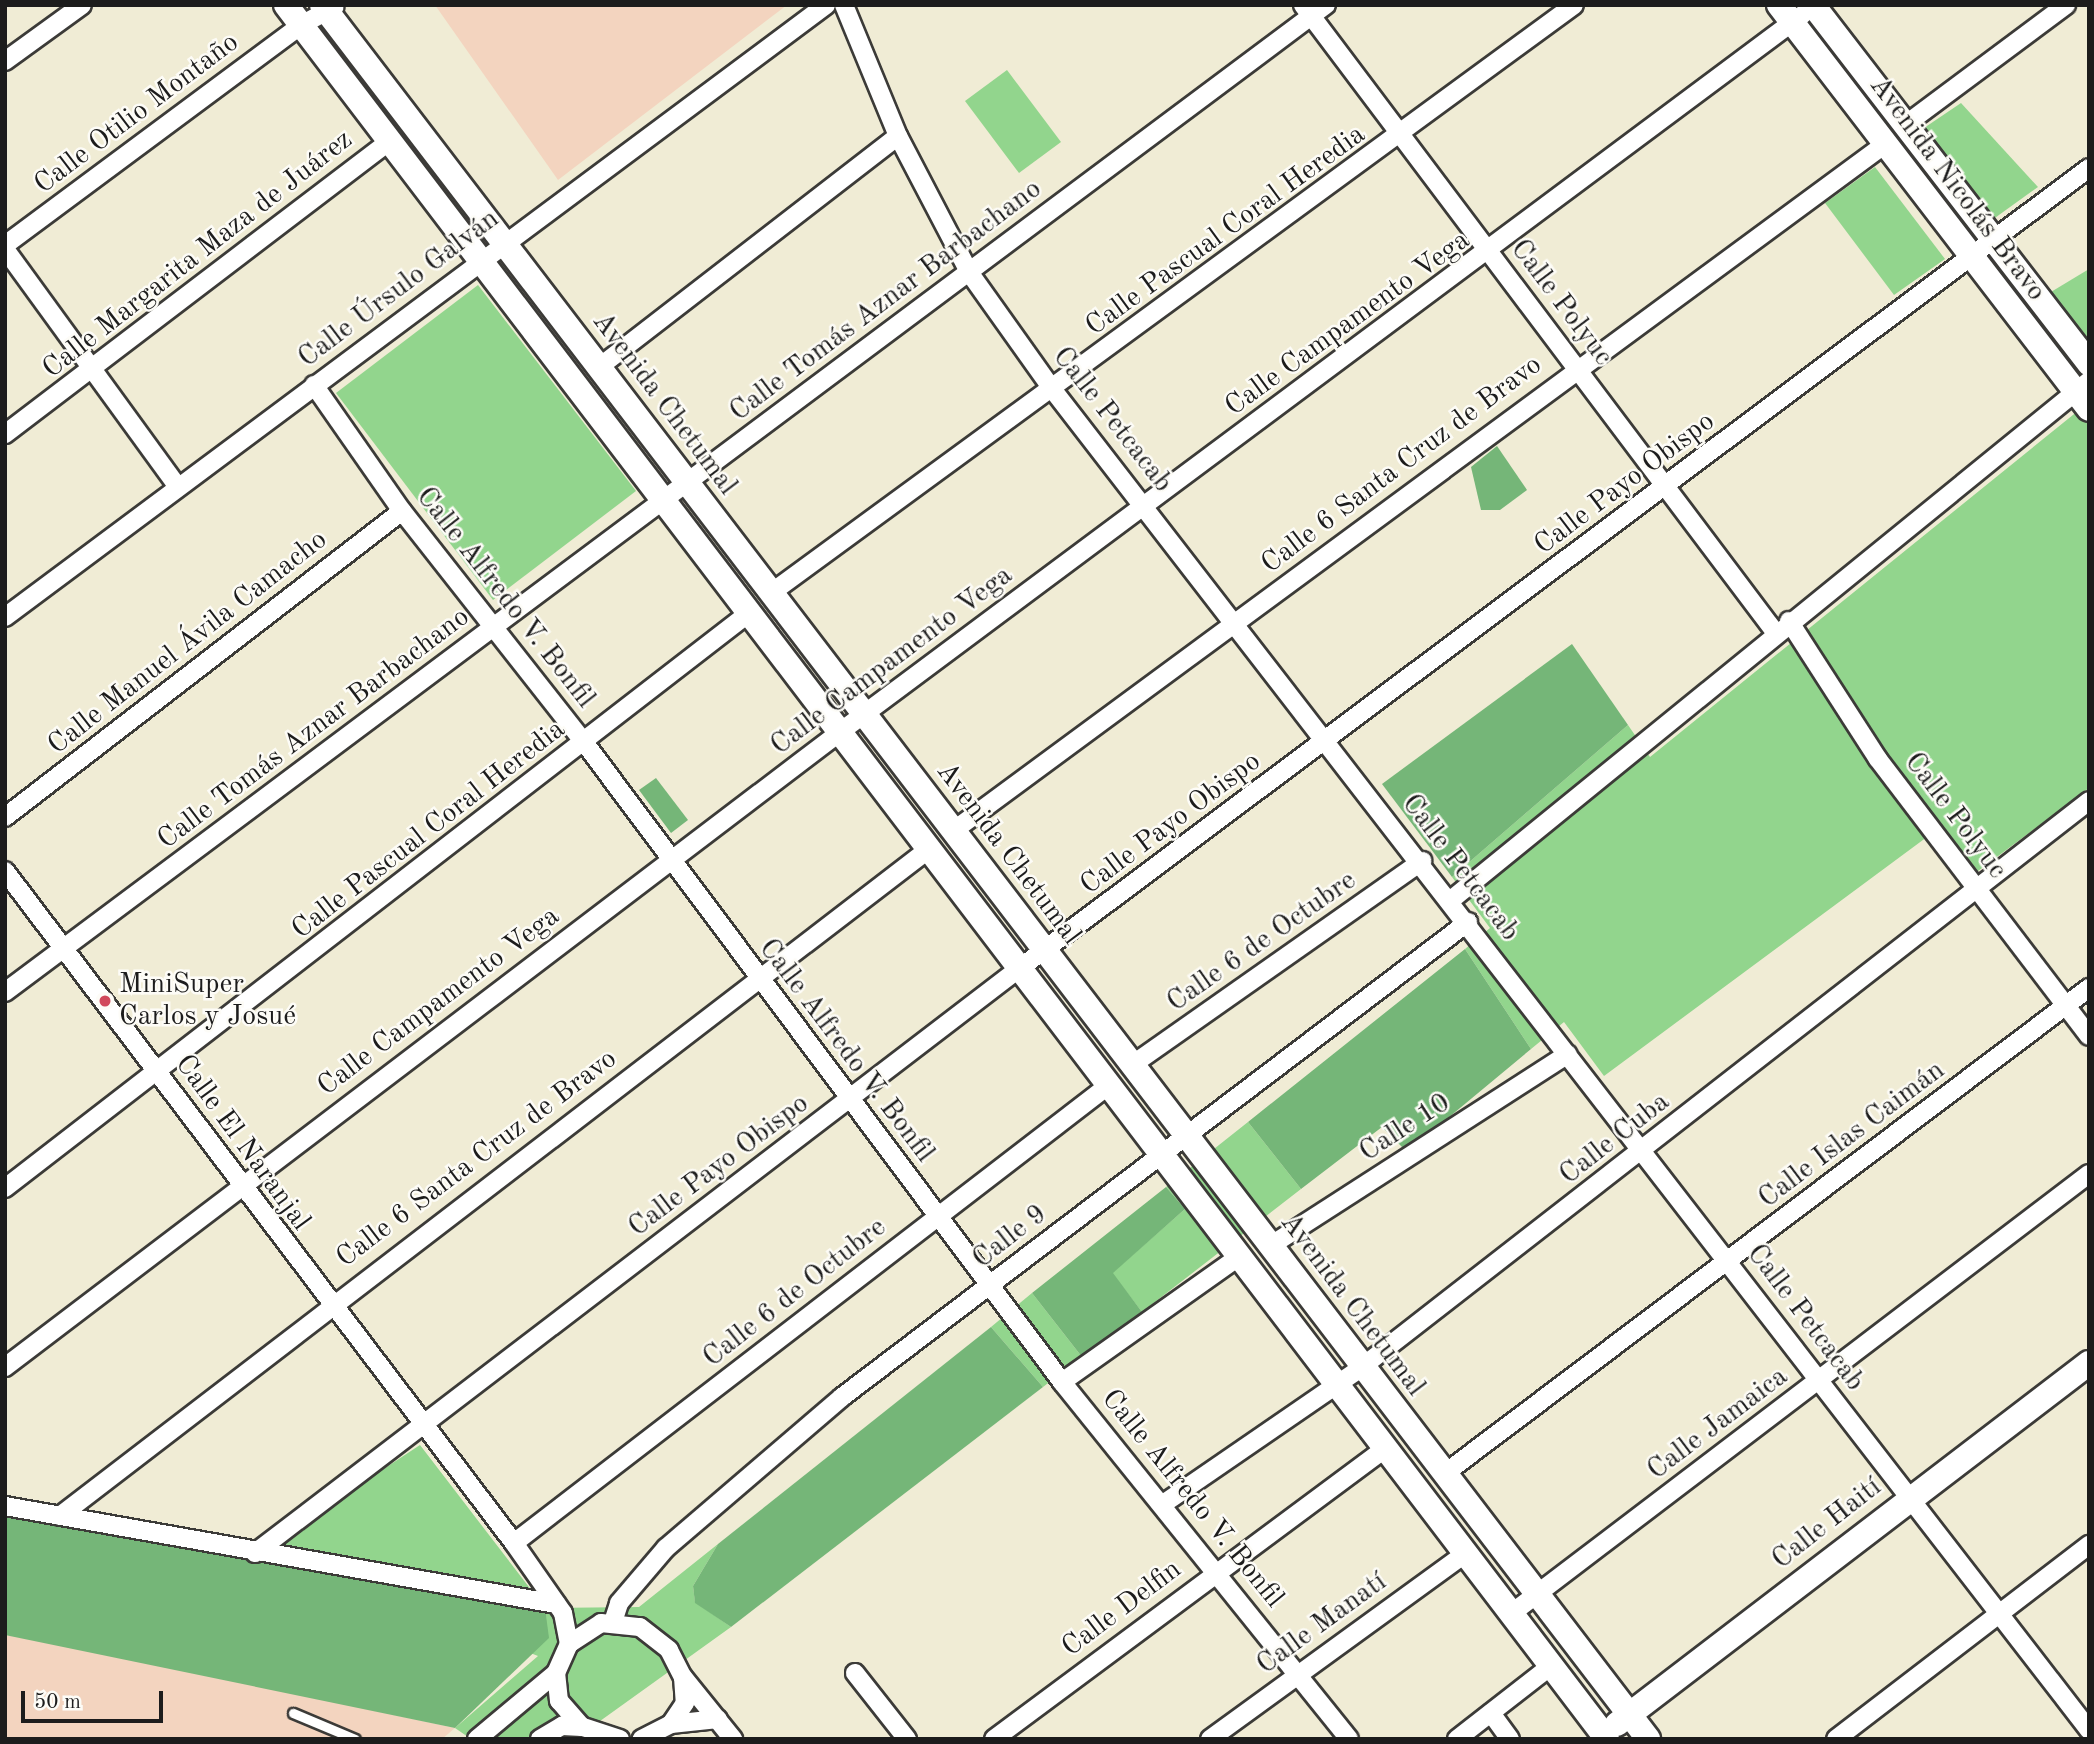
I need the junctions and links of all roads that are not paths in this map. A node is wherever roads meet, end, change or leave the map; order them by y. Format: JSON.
{"nodes":[{"id":1,"x":82,"y":5,"type":"edge"},
{"id":2,"x":286,"y":5,"type":"edge"},
{"id":3,"x":826,"y":5,"type":"edge"},
{"id":4,"x":844,"y":5,"type":"edge"},
{"id":5,"x":1326,"y":5,"type":"edge"},
{"id":6,"x":1574,"y":5,"type":"edge"},
{"id":7,"x":2066,"y":5,"type":"edge"},
{"id":8,"x":1815,"y":6,"type":"edge"},
{"id":9,"x":329,"y":8,"type":"edge"},
{"id":10,"x":1307,"y":11,"type":"edge"},
{"id":11,"x":1785,"y":14,"type":"edge"},
{"id":12,"x":301,"y":25,"type":"junction"},
{"id":13,"x":5,"y":61,"type":"edge"},
{"id":14,"x":1905,"y":125,"type":"junction"},
{"id":15,"x":898,"y":136,"type":"junction"},
{"id":16,"x":1399,"y":136,"type":"junction"},
{"id":17,"x":389,"y":141,"type":"junction"},
{"id":18,"x":1885,"y":144,"type":"junction"},
{"id":19,"x":2089,"y":168,"type":"edge"},
{"id":20,"x":1992,"y":238,"type":"junction"},
{"id":21,"x":504,"y":244,"type":"junction"},
{"id":22,"x":5,"y":247,"type":"edge"},
{"id":23,"x":1490,"y":252,"type":"junction"},
{"id":24,"x":1969,"y":254,"type":"junction"},
{"id":25,"x":481,"y":261,"type":"junction"},
{"id":26,"x":969,"y":272,"type":"junction"},
{"id":27,"x":2089,"y":364,"type":"edge"},
{"id":28,"x":598,"y":368,"type":"junction"},
{"id":29,"x":1576,"y":368,"type":"junction"},
{"id":30,"x":96,"y":369,"type":"junction"},
{"id":31,"x":314,"y":385,"type":"junction"},
{"id":32,"x":1054,"y":390,"type":"junction"},
{"id":33,"x":2084,"y":394,"type":"edge"},
{"id":34,"x":5,"y":434,"type":"edge"},
{"id":35,"x":687,"y":483,"type":"junction"},
{"id":36,"x":177,"y":486,"type":"junction"},
{"id":37,"x":1665,"y":488,"type":"junction"},
{"id":38,"x":663,"y":500,"type":"junction"},
{"id":39,"x":1146,"y":505,"type":"junction"},
{"id":40,"x":402,"y":511,"type":"junction"},
{"id":41,"x":771,"y":593,"type":"junction"},
{"id":42,"x":749,"y":613,"type":"junction"},
{"id":43,"x":5,"y":617,"type":"edge"},
{"id":44,"x":1237,"y":620,"type":"junction"},
{"id":45,"x":1783,"y":626,"type":"junction"},
{"id":46,"x":494,"y":627,"type":"junction"},
{"id":47,"x":864,"y":715,"type":"junction"},
{"id":48,"x":840,"y":732,"type":"junction"},
{"id":49,"x":1327,"y":740,"type":"junction"},
{"id":50,"x":584,"y":742,"type":"junction"},
{"id":51,"x":2089,"y":801,"type":"edge"},
{"id":52,"x":5,"y":817,"type":"edge"},
{"id":53,"x":953,"y":831,"type":"junction"},
{"id":54,"x":929,"y":849,"type":"junction"},
{"id":55,"x":671,"y":861,"type":"junction"},
{"id":56,"x":1422,"y":861,"type":"junction"},
{"id":57,"x":5,"y":871,"type":"edge"},
{"id":58,"x":1977,"y":888,"type":"junction"},
{"id":59,"x":1451,"y":900,"type":"junction"},
{"id":60,"x":1468,"y":922,"type":"junction"},
{"id":61,"x":64,"y":948,"type":"junction"},
{"id":62,"x":1044,"y":951,"type":"junction"},
{"id":63,"x":1020,"y":968,"type":"junction"},
{"id":64,"x":758,"y":979,"type":"junction"},
{"id":65,"x":2089,"y":988,"type":"edge"},
{"id":66,"x":5,"y":992,"type":"edge"},
{"id":67,"x":2065,"y":1006,"type":"junction"},
{"id":68,"x":2089,"y":1036,"type":"edge"},
{"id":69,"x":1568,"y":1054,"type":"junction"},
{"id":70,"x":1132,"y":1065,"type":"junction"},
{"id":71,"x":157,"y":1070,"type":"junction"},
{"id":72,"x":1109,"y":1085,"type":"junction"},
{"id":73,"x":852,"y":1098,"type":"junction"},
{"id":74,"x":1185,"y":1134,"type":"junction"},
{"id":75,"x":1160,"y":1151,"type":"junction"},
{"id":76,"x":1643,"y":1151,"type":"junction"},
{"id":77,"x":2089,"y":1174,"type":"edge"},
{"id":78,"x":238,"y":1185,"type":"junction"},
{"id":79,"x":5,"y":1188,"type":"edge"},
{"id":80,"x":938,"y":1215,"type":"junction"},
{"id":81,"x":1270,"y":1246,"type":"junction"},
{"id":82,"x":1240,"y":1256,"type":"junction"},
{"id":83,"x":1730,"y":1261,"type":"junction"},
{"id":84,"x":990,"y":1286,"type":"junction"},
{"id":85,"x":329,"y":1306,"type":"junction"},
{"id":86,"x":2089,"y":1363,"type":"edge"},
{"id":87,"x":5,"y":1367,"type":"edge"},
{"id":88,"x":1362,"y":1367,"type":"junction"},
{"id":89,"x":1818,"y":1381,"type":"junction"},
{"id":90,"x":1062,"y":1382,"type":"junction"},
{"id":91,"x":1338,"y":1384,"type":"junction"},
{"id":92,"x":425,"y":1421,"type":"junction"},
{"id":93,"x":1386,"y":1448,"type":"junction"},
{"id":94,"x":1444,"y":1474,"type":"junction"},
{"id":95,"x":1909,"y":1498,"type":"junction"},
{"id":96,"x":1163,"y":1504,"type":"junction"},
{"id":97,"x":5,"y":1506,"type":"edge"},
{"id":98,"x":60,"y":1516,"type":"junction"},
{"id":99,"x":514,"y":1543,"type":"junction"},
{"id":100,"x":2089,"y":1545,"type":"edge"},
{"id":101,"x":256,"y":1553,"type":"junction"},
{"id":102,"x":1466,"y":1553,"type":"junction"},
{"id":103,"x":1216,"y":1570,"type":"junction"},
{"id":104,"x":1537,"y":1595,"type":"junction"},
{"id":105,"x":559,"y":1608,"type":"junction"},
{"id":106,"x":1512,"y":1614,"type":"junction"},
{"id":107,"x":1996,"y":1617,"type":"junction"},
{"id":108,"x":607,"y":1623,"type":"junction"},
{"id":109,"x":569,"y":1644,"type":"junction"},
{"id":110,"x":1552,"y":1665,"type":"junction"},
{"id":111,"x":556,"y":1673,"type":"junction"},
{"id":112,"x":855,"y":1673,"type":"dead end"},
{"id":113,"x":1298,"y":1673,"type":"junction"},
{"id":114,"x":683,"y":1677,"type":"junction"},
{"id":115,"x":293,"y":1713,"type":"dead end"},
{"id":116,"x":1490,"y":1713,"type":"junction"},
{"id":117,"x":1629,"y":1715,"type":"junction"},
{"id":118,"x":718,"y":1719,"type":"junction"},
{"id":119,"x":671,"y":1724,"type":"junction"},
{"id":120,"x":582,"y":1727,"type":"junction"},
{"id":121,"x":2089,"y":1730,"type":"edge"},
{"id":122,"x":1606,"y":1736,"type":"edge"},
{"id":123,"x":355,"y":1739,"type":"edge"},
{"id":124,"x":477,"y":1739,"type":"edge"},
{"id":125,"x":540,"y":1739,"type":"edge"},
{"id":126,"x":620,"y":1739,"type":"edge"},
{"id":127,"x":642,"y":1739,"type":"edge"},
{"id":128,"x":733,"y":1739,"type":"edge"},
{"id":129,"x":907,"y":1739,"type":"edge"},
{"id":130,"x":993,"y":1739,"type":"edge"},
{"id":131,"x":1210,"y":1739,"type":"edge"},
{"id":132,"x":1349,"y":1739,"type":"edge"},
{"id":133,"x":1457,"y":1739,"type":"edge"},
{"id":134,"x":1510,"y":1739,"type":"edge"},
{"id":135,"x":1648,"y":1739,"type":"edge"},
{"id":136,"x":1836,"y":1739,"type":"edge"},
{"id":137,"x":2077,"y":1739,"type":"edge"}],
"edges":[{"from":1,"to":13,"type":"street"},
{"from":2,"to":12,"type":"main road","name":"Avenida Chetumal"},
{"from":3,"to":21,"type":"street","name":"Calle Úrsulo Galván"},
{"from":4,"to":15,"type":"street","name":"Calle Petcacab"},
{"from":5,"to":10,"type":"street","name":"Calle Tomás Aznar Barbachano"},
{"from":6,"to":16,"type":"street","name":"Calle Pascual Coral Heredia"},
{"from":7,"to":14,"type":"street"},
{"from":8,"to":11,"type":"street","name":"Calle Campamento Vega"},
{"from":8,"to":14,"type":"main road","name":"Avenida Nicolás Bravo"},
{"from":9,"to":12,"type":"street","name":"Calle Otilio Montaño"},
{"from":9,"to":21,"type":"main road","name":"Avenida Chetumal"},
{"from":10,"to":16,"type":"street","name":"Calle Polyuc"},
{"from":10,"to":26,"type":"street","name":"Calle Tomás Aznar Barbachano"},
{"from":11,"to":18,"type":"main road","name":"Avenida Nicolás Bravo"},
{"from":11,"to":23,"type":"street","name":"Calle Campamento Vega"},
{"from":12,"to":17,"type":"main road","name":"Avenida Chetumal"},
{"from":12,"to":22,"type":"street","name":"Calle Otilio Montaño"},
{"from":14,"to":20,"type":"main road","name":"Avenida Nicolás Bravo"},
{"from":15,"to":26,"type":"street","name":"Calle Petcacab"},
{"from":15,"to":28,"type":"street"},
{"from":16,"to":23,"type":"street","name":"Calle Polyuc"},
{"from":16,"to":32,"type":"street","name":"Calle Pascual Coral Heredia"},
{"from":17,"to":25,"type":"main road","name":"Avenida Chetumal"},
{"from":17,"to":30,"type":"street","name":"Calle Margarita Maza de Juárez"},
{"from":18,"to":24,"type":"main road","name":"Avenida Nicolás Bravo"},
{"from":18,"to":29,"type":"street","name":"Calle 6 Santa Cruz de Bravo"},
{"from":19,"to":20,"type":"street","name":"Calle Payo Obispo"},
{"from":20,"to":24,"type":"street","name":"Calle Payo Obispo"},
{"from":20,"to":27,"type":"main road","name":"Avenida Nicolás Bravo"},
{"from":21,"to":25,"type":"street","name":"Calle Úrsulo Galván"},
{"from":21,"to":28,"type":"main road","name":"Avenida Chetumal"},
{"from":22,"to":30,"type":"street"},
{"from":23,"to":29,"type":"street","name":"Calle Polyuc"},
{"from":23,"to":39,"type":"street","name":"Calle Campamento Vega"},
{"from":24,"to":33,"type":"main road","name":"Avenida Nicolás Bravo"},
{"from":24,"to":37,"type":"street","name":"Calle Payo Obispo"},
{"from":25,"to":31,"type":"street","name":"Calle Úrsulo Galván"},
{"from":25,"to":38,"type":"main road","name":"Avenida Chetumal"},
{"from":26,"to":32,"type":"street","name":"Calle Petcacab"},
{"from":26,"to":35,"type":"street","name":"Calle Tomás Aznar Barbachano"},
{"from":28,"to":35,"type":"main road","name":"Avenida Chetumal"},
{"from":29,"to":37,"type":"street","name":"Calle Polyuc"},
{"from":29,"to":44,"type":"street","name":"Calle 6 Santa Cruz de Bravo"},
{"from":30,"to":34,"type":"street","name":"Calle Margarita Maza de Juárez"},
{"from":30,"to":36,"type":"street"},
{"from":31,"to":36,"type":"street","name":"Calle Úrsulo Galván"},
{"from":31,"to":40,"type":"street","name":"Calle Alfredo V. Bonfil"},
{"from":32,"to":39,"type":"street","name":"Calle Petcacab"},
{"from":32,"to":41,"type":"street","name":"Calle Pascual Coral Heredia"},
{"from":33,"to":45,"type":"street"},
{"from":35,"to":38,"type":"street","name":"Calle Tomás Aznar Barbachano"},
{"from":35,"to":41,"type":"main road","name":"Avenida Chetumal"},
{"from":36,"to":43,"type":"street","name":"Calle Úrsulo Galván"},
{"from":37,"to":45,"type":"street","name":"Calle Polyuc"},
{"from":37,"to":49,"type":"street","name":"Calle Payo Obispo"},
{"from":38,"to":42,"type":"main road","name":"Avenida Chetumal"},
{"from":38,"to":46,"type":"street","name":"Calle Tomás Aznar Barbachano"},
{"from":39,"to":44,"type":"street","name":"Calle Petcacab"},
{"from":39,"to":47,"type":"street","name":"Calle Campamento Vega"},
{"from":40,"to":46,"type":"street","name":"Calle Alfredo V. Bonfil"},
{"from":40,"to":52,"type":"street","name":"Calle Manuel Ávila Camacho"},
{"from":41,"to":47,"type":"main road","name":"Avenida Chetumal"},
{"from":42,"to":48,"type":"main road","name":"Avenida Chetumal"},
{"from":42,"to":50,"type":"street","name":"Calle Pascual Coral Heredia"},
{"from":44,"to":49,"type":"street","name":"Calle Petcacab"},
{"from":44,"to":53,"type":"street","name":"Calle 6 Santa Cruz de Bravo"},
{"from":45,"to":58,"type":"street","name":"Calle Polyuc"},
{"from":45,"to":59,"type":"street"},
{"from":46,"to":50,"type":"street","name":"Calle Alfredo V. Bonfil"},
{"from":46,"to":61,"type":"street","name":"Calle Tomás Aznar Barbachano"},
{"from":47,"to":48,"type":"street","name":"Calle Campamento Vega"},
{"from":47,"to":53,"type":"main road","name":"Avenida Chetumal"},
{"from":48,"to":54,"type":"main road","name":"Avenida Chetumal"},
{"from":48,"to":55,"type":"street","name":"Calle Campamento Vega"},
{"from":49,"to":56,"type":"street","name":"Calle Petcacab"},
{"from":49,"to":62,"type":"street","name":"Calle Payo Obispo"},
{"from":50,"to":55,"type":"street","name":"Calle Alfredo V. Bonfil"},
{"from":50,"to":71,"type":"street","name":"Calle Pascual Coral Heredia"},
{"from":51,"to":58,"type":"street","name":"Calle Cuba"},
{"from":53,"to":62,"type":"main road","name":"Avenida Chetumal"},
{"from":54,"to":63,"type":"main road","name":"Avenida Chetumal"},
{"from":54,"to":64,"type":"street","name":"Calle 6 Santa Cruz de Bravo"},
{"from":55,"to":64,"type":"street","name":"Calle Alfredo V. Bonfil"},
{"from":55,"to":78,"type":"street","name":"Calle Campamento Vega"},
{"from":56,"to":59,"type":"street","name":"Calle Petcacab"},
{"from":56,"to":70,"type":"street","name":"Calle 6 de Octubre"},
{"from":57,"to":61,"type":"street","name":"Calle El Naranjal"},
{"from":58,"to":67,"type":"street","name":"Calle Polyuc"},
{"from":58,"to":76,"type":"street","name":"Calle Cuba"},
{"from":59,"to":60,"type":"street","name":"Calle Petcacab"},
{"from":60,"to":69,"type":"street","name":"Calle Petcacab"},
{"from":60,"to":74,"type":"street","name":"Calle 9"},
{"from":61,"to":66,"type":"street","name":"Calle Tomás Aznar Barbachano"},
{"from":61,"to":71,"type":"street","name":"Calle El Naranjal"},
{"from":62,"to":63,"type":"street","name":"Calle Payo Obispo"},
{"from":62,"to":70,"type":"main road","name":"Avenida Chetumal"},
{"from":63,"to":72,"type":"main road","name":"Avenida Chetumal"},
{"from":63,"to":73,"type":"street","name":"Calle Payo Obispo"},
{"from":64,"to":73,"type":"street","name":"Calle Alfredo V. Bonfil"},
{"from":64,"to":85,"type":"street","name":"Calle 6 Santa Cruz de Bravo"},
{"from":65,"to":67,"type":"street","name":"Calle Islas Caimán"},
{"from":67,"to":68,"type":"street","name":"Calle Polyuc"},
{"from":67,"to":83,"type":"street","name":"Calle Islas Caimán"},
{"from":69,"to":76,"type":"street","name":"Calle Petcacab"},
{"from":69,"to":81,"type":"street","name":"Calle 10"},
{"from":70,"to":74,"type":"main road","name":"Avenida Chetumal"},
{"from":71,"to":78,"type":"street","name":"Calle El Naranjal"},
{"from":71,"to":79,"type":"street","name":"Calle Pascual Coral Heredia"},
{"from":72,"to":75,"type":"main road","name":"Avenida Chetumal"},
{"from":72,"to":80,"type":"street","name":"Calle 6 de Octubre"},
{"from":73,"to":80,"type":"street","name":"Calle Alfredo V. Bonfil"},
{"from":73,"to":92,"type":"street","name":"Calle Payo Obispo"},
{"from":74,"to":75,"type":"street","name":"Calle 9"},
{"from":74,"to":81,"type":"main road","name":"Avenida Chetumal"},
{"from":75,"to":82,"type":"main road","name":"Avenida Chetumal"},
{"from":75,"to":84,"type":"street","name":"Calle 9"},
{"from":76,"to":83,"type":"street","name":"Calle Petcacab"},
{"from":76,"to":88,"type":"street","name":"Calle Cuba"},
{"from":77,"to":89,"type":"street","name":"Calle Jamaica"},
{"from":78,"to":85,"type":"street","name":"Calle El Naranjal"},
{"from":78,"to":87,"type":"street","name":"Calle Campamento Vega"},
{"from":80,"to":84,"type":"street","name":"Calle Alfredo V. Bonfil"},
{"from":80,"to":99,"type":"street","name":"Calle 6 de Octubre"},
{"from":81,"to":88,"type":"main road","name":"Avenida Chetumal"},
{"from":82,"to":90,"type":"street"},
{"from":82,"to":91,"type":"main road","name":"Avenida Chetumal"},
{"from":83,"to":89,"type":"street","name":"Calle Petcacab"},
{"from":83,"to":94,"type":"street","name":"Calle Islas Caimán"},
{"from":84,"to":90,"type":"street","name":"Calle Alfredo V. Bonfil"},
{"from":84,"to":108,"type":"street","name":"Calle 9"},
{"from":85,"to":92,"type":"street","name":"Calle El Naranjal"},
{"from":85,"to":98,"type":"street","name":"Calle 6 Santa Cruz de Bravo"},
{"from":86,"to":95,"type":"main road","name":"Calle Haití"},
{"from":88,"to":91,"type":"street","name":"Calle Cuba"},
{"from":88,"to":94,"type":"main road","name":"Avenida Chetumal"},
{"from":89,"to":95,"type":"street","name":"Calle Petcacab"},
{"from":89,"to":104,"type":"street","name":"Calle Jamaica"},
{"from":90,"to":96,"type":"street","name":"Calle Alfredo V. Bonfil"},
{"from":91,"to":93,"type":"main road","name":"Avenida Chetumal"},
{"from":91,"to":96,"type":"street","name":"Calle Cuba"},
{"from":92,"to":99,"type":"street","name":"Calle El Naranjal"},
{"from":92,"to":101,"type":"street","name":"Calle Payo Obispo"},
{"from":93,"to":102,"type":"main road","name":"Avenida Chetumal"},
{"from":93,"to":103,"type":"street","name":"Calle Delfin"},
{"from":94,"to":104,"type":"main road","name":"Avenida Chetumal"},
{"from":95,"to":107,"type":"street","name":"Calle Petcacab"},
{"from":95,"to":117,"type":"main road","name":"Calle Haití"},
{"from":96,"to":103,"type":"street","name":"Calle Alfredo V. Bonfil"},
{"from":97,"to":98,"type":"street"},
{"from":98,"to":101,"type":"street"},
{"from":99,"to":105,"type":"street","name":"Calle El Naranjal"},
{"from":100,"to":107,"type":"street"},
{"from":101,"to":105,"type":"street"},
{"from":102,"to":106,"type":"main road","name":"Avenida Chetumal"},
{"from":102,"to":113,"type":"street","name":"Calle Manatí"},
{"from":103,"to":113,"type":"street","name":"Calle Alfredo V. Bonfil"},
{"from":103,"to":130,"type":"street","name":"Calle Delfin"},
{"from":104,"to":106,"type":"street","name":"Calle Jamaica"},
{"from":104,"to":117,"type":"main road","name":"Avenida Chetumal"},
{"from":105,"to":108,"type":"street"},
{"from":105,"to":109,"type":"street"},
{"from":106,"to":110,"type":"main road","name":"Avenida Chetumal"},
{"from":107,"to":121,"type":"street","name":"Calle Petcacab"},
{"from":107,"to":136,"type":"street"},
{"from":108,"to":109,"type":"street"},
{"from":108,"to":114,"type":"street"},
{"from":109,"to":111,"type":"street"},
{"from":110,"to":116,"type":"street"},
{"from":110,"to":122,"type":"main road","name":"Avenida Chetumal"},
{"from":111,"to":120,"type":"street"},
{"from":111,"to":124,"type":"street"},
{"from":112,"to":129,"type":"street"},
{"from":113,"to":131,"type":"street","name":"Calle Manatí"},
{"from":113,"to":132,"type":"street","name":"Calle Alfredo V. Bonfil"},
{"from":114,"to":118,"type":"street"},
{"from":114,"to":119,"type":"street"},
{"from":115,"to":123,"type":"lane"},
{"from":116,"to":133,"type":"street"},
{"from":116,"to":134,"type":"street"},
{"from":117,"to":122,"type":"main road","name":"Calle Haití"},
{"from":117,"to":135,"type":"main road","name":"Avenida Chetumal"},
{"from":118,"to":119,"type":"street"},
{"from":118,"to":128,"type":"street"},
{"from":119,"to":127,"type":"street"},
{"from":120,"to":125,"type":"street"},
{"from":120,"to":126,"type":"street"},
{"from":121,"to":137,"type":"street"}]}
